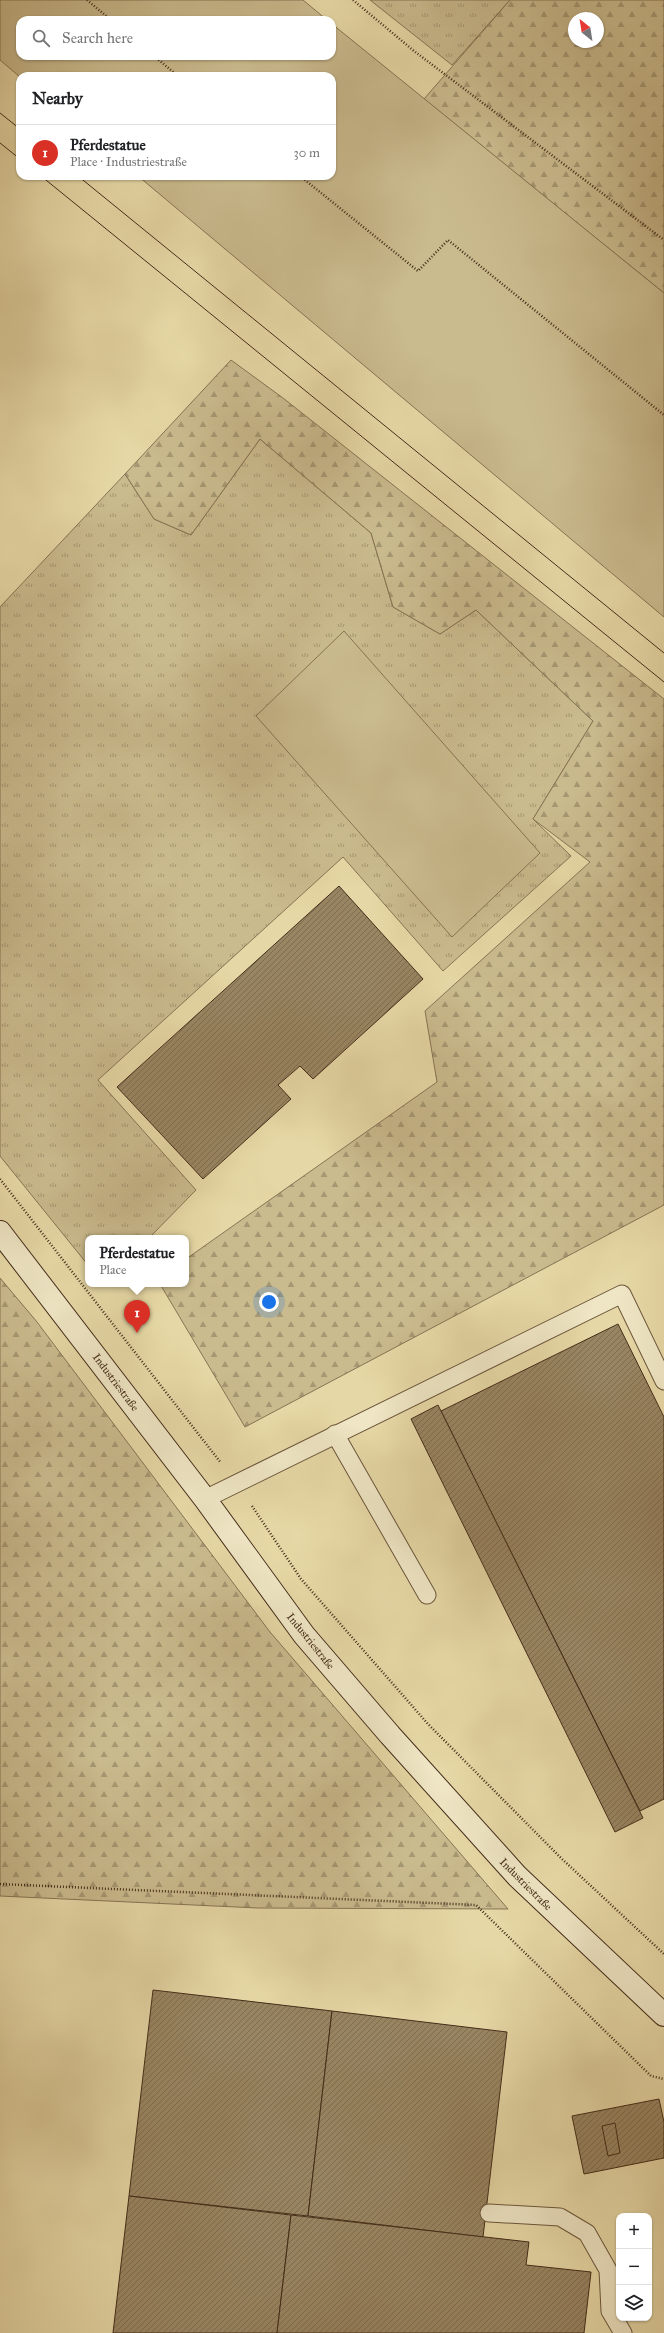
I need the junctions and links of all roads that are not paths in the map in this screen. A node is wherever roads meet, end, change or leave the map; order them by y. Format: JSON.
{"nodes":[{"id":1,"x":0,"y":1232,"type":"edge"},
{"id":2,"x":664,"y":1381,"type":"edge"},
{"id":3,"x":336,"y":1434,"type":"junction"},
{"id":4,"x":205,"y":1499,"type":"junction"},
{"id":5,"x":427,"y":1594,"type":"dead end"},
{"id":6,"x":664,"y":2015,"type":"edge"},
{"id":7,"x":489,"y":2213,"type":"dead end"},
{"id":8,"x":623,"y":2333,"type":"edge"}],
"edges":[{"from":1,"to":4,"type":"main road","name":"Industriestraße"},
{"from":2,"to":3,"type":"lane"},
{"from":3,"to":4,"type":"lane"},
{"from":3,"to":5,"type":"lane"},
{"from":4,"to":6,"type":"main road","name":"Industriestraße"},
{"from":7,"to":8,"type":"lane"}]}
